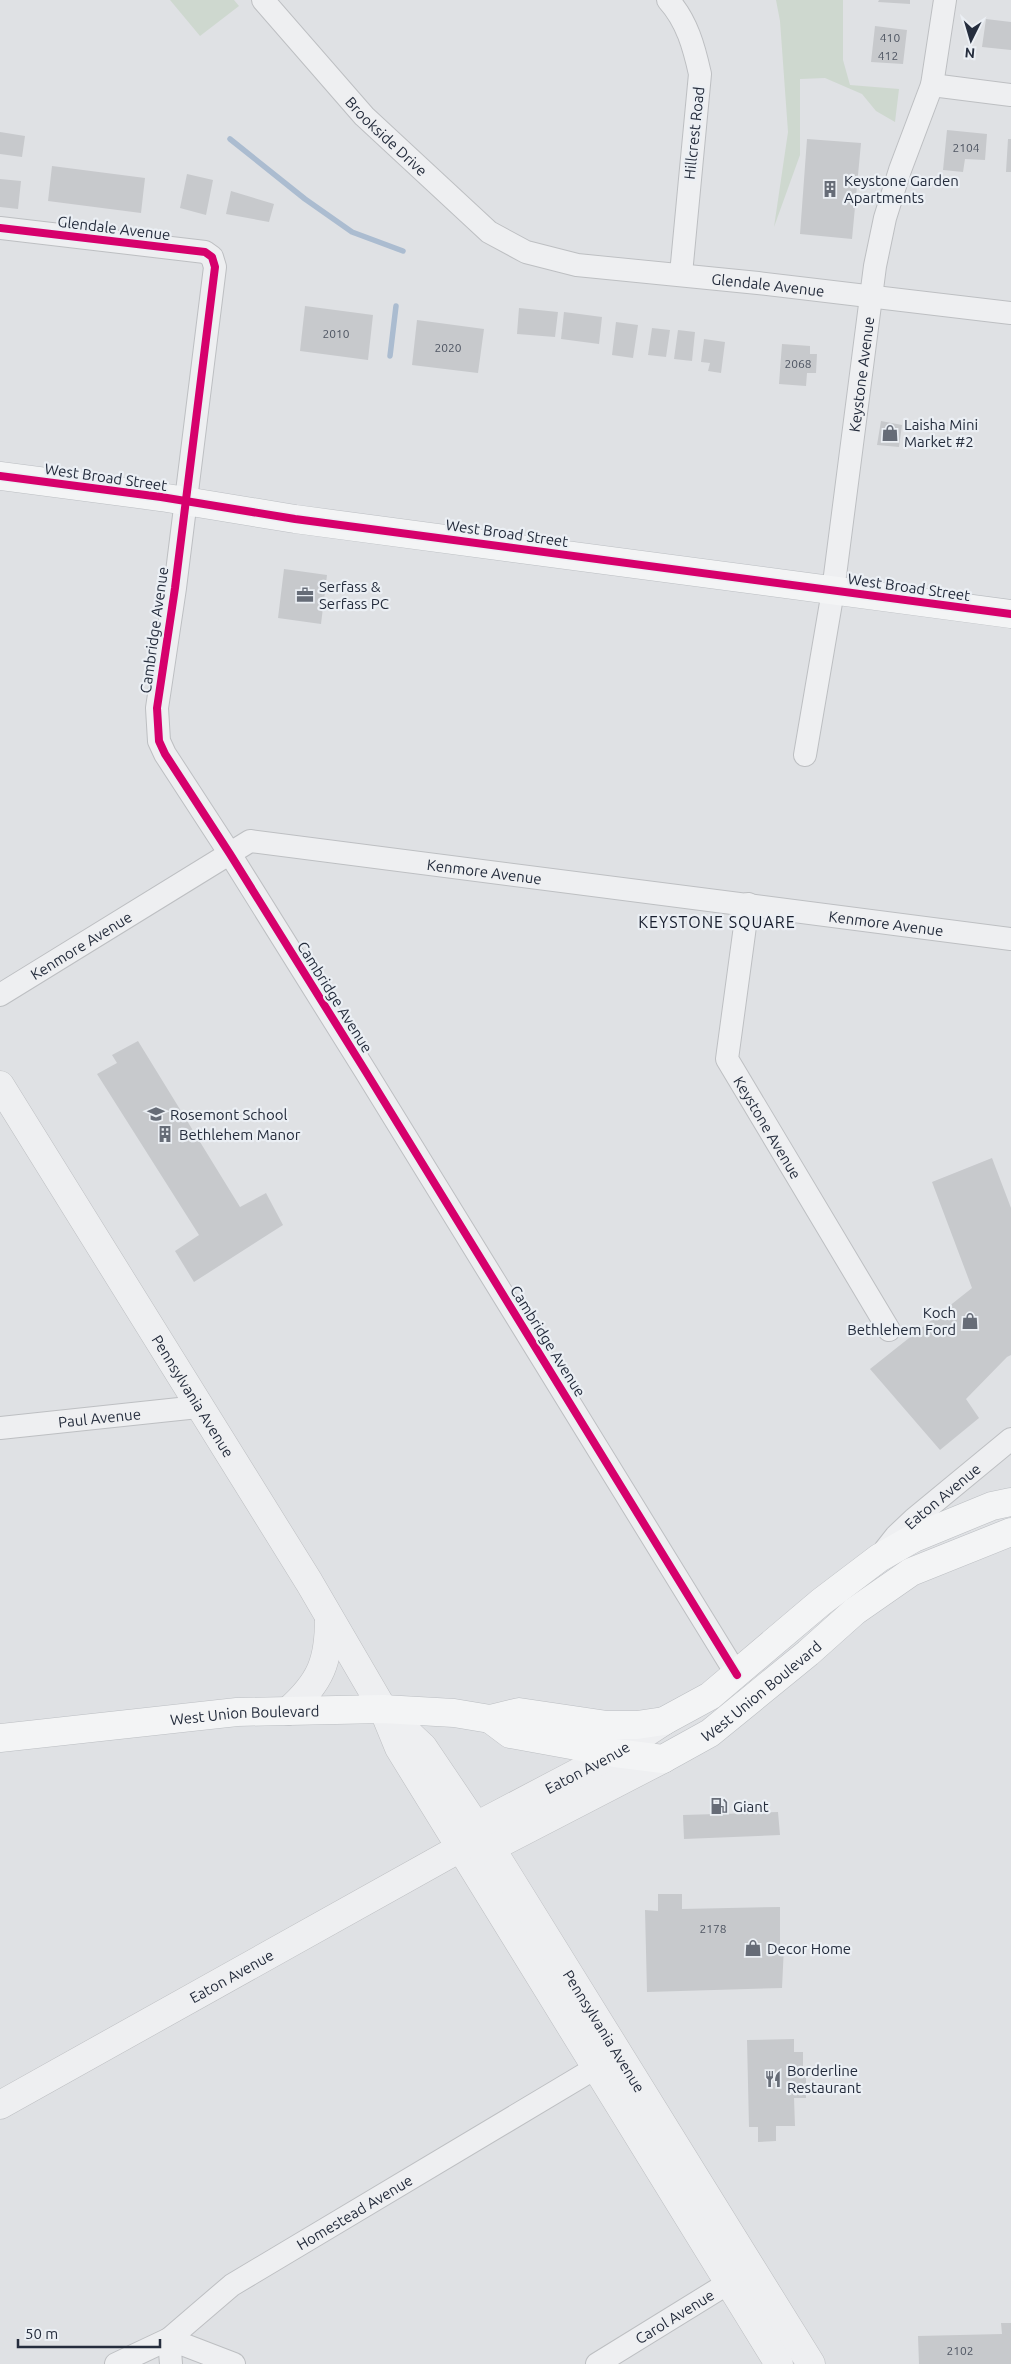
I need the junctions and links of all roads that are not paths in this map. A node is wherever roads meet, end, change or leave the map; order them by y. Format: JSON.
{"nodes":[{"id":1,"x":263,"y":0,"type":"edge"},
{"id":2,"x":668,"y":0,"type":"edge"},
{"id":3,"x":945,"y":0,"type":"edge"},
{"id":4,"x":932,"y":85,"type":"junction"},
{"id":5,"x":1011,"y":95,"type":"edge"},
{"id":6,"x":0,"y":228,"type":"edge"},
{"id":7,"x":526,"y":252,"type":"joint"},
{"id":8,"x":215,"y":268,"type":"joint"},
{"id":9,"x":681,"y":274,"type":"junction"},
{"id":10,"x":870,"y":296,"type":"junction"},
{"id":11,"x":1011,"y":313,"type":"edge"},
{"id":12,"x":0,"y":476,"type":"edge"},
{"id":13,"x":186,"y":501,"type":"junction"},
{"id":14,"x":833,"y":591,"type":"junction"},
{"id":15,"x":1011,"y":614,"type":"edge"},
{"id":16,"x":805,"y":755,"type":"dead end"},
{"id":17,"x":230,"y":854,"type":"junction"},
{"id":18,"x":748,"y":904,"type":"junction"},
{"id":19,"x":1011,"y":939,"type":"edge"},
{"id":20,"x":0,"y":995,"type":"edge"},
{"id":21,"x":0,"y":1085,"type":"edge"},
{"id":22,"x":889,"y":1330,"type":"dead end"},
{"id":23,"x":198,"y":1407,"type":"junction"},
{"id":24,"x":0,"y":1428,"type":"edge"},
{"id":25,"x":1011,"y":1439,"type":"edge"},
{"id":26,"x":1011,"y":1502,"type":"edge"},
{"id":27,"x":1011,"y":1532,"type":"edge"},
{"id":28,"x":879,"y":1558,"type":"junction"},
{"id":29,"x":329,"y":1618,"type":"junction"},
{"id":30,"x":738,"y":1675,"type":"junction"},
{"id":31,"x":382,"y":1709,"type":"junction"},
{"id":32,"x":288,"y":1711,"type":"junction"},
{"id":33,"x":490,"y":1719,"type":"junction"},
{"id":34,"x":664,"y":1721,"type":"junction"},
{"id":35,"x":0,"y":1738,"type":"edge"},
{"id":36,"x":615,"y":1753,"type":"junction"},
{"id":37,"x":663,"y":1759,"type":"junction"},
{"id":38,"x":469,"y":1836,"type":"junction"},
{"id":39,"x":492,"y":1848,"type":"junction"},
{"id":40,"x":597,"y":2067,"type":"junction"},
{"id":41,"x":0,"y":2105,"type":"edge"},
{"id":42,"x":740,"y":2275,"type":"junction"},
{"id":43,"x":169,"y":2339,"type":"junction"},
{"id":44,"x":116,"y":2364,"type":"edge"},
{"id":45,"x":171,"y":2364,"type":"edge"},
{"id":46,"x":234,"y":2364,"type":"edge"},
{"id":47,"x":597,"y":2364,"type":"edge"},
{"id":48,"x":779,"y":2364,"type":"edge"},
{"id":49,"x":811,"y":2364,"type":"edge"}],
"edges":[{"from":1,"to":7,"type":"street","name":"Brookside Drive"},
{"from":2,"to":9,"type":"street","name":"Hillcrest Road"},
{"from":3,"to":4,"type":"street","name":"Keystone Avenue"},
{"from":4,"to":5,"type":"street"},
{"from":4,"to":10,"type":"street","name":"Keystone Avenue"},
{"from":6,"to":8,"type":"street","name":"Glendale Avenue"},
{"from":7,"to":9,"type":"street","name":"Glendale Avenue"},
{"from":8,"to":13,"type":"street","name":"Cambridge Avenue"},
{"from":9,"to":10,"type":"street","name":"Glendale Avenue"},
{"from":10,"to":11,"type":"street","name":"Glendale Avenue"},
{"from":10,"to":14,"type":"street","name":"Keystone Avenue"},
{"from":12,"to":13,"type":"main road","name":"West Broad Street"},
{"from":13,"to":14,"type":"main road","name":"West Broad Street"},
{"from":13,"to":17,"type":"street","name":"Cambridge Avenue"},
{"from":14,"to":15,"type":"main road","name":"West Broad Street"},
{"from":14,"to":16,"type":"street","name":"Keystone Avenue"},
{"from":17,"to":18,"type":"street","name":"Kenmore Avenue"},
{"from":17,"to":20,"type":"street","name":"Kenmore Avenue"},
{"from":17,"to":30,"type":"street","name":"Cambridge Avenue"},
{"from":18,"to":19,"type":"street","name":"Kenmore Avenue"},
{"from":18,"to":22,"type":"street","name":"Keystone Avenue"},
{"from":21,"to":23,"type":"street","name":"Pennsylvania Avenue"},
{"from":23,"to":24,"type":"street","name":"Paul Avenue"},
{"from":23,"to":29,"type":"street","name":"Pennsylvania Avenue"},
{"from":25,"to":28,"type":"street","name":"Eaton Avenue"},
{"from":26,"to":28,"type":"main road","name":"West Union Boulevard"},
{"from":27,"to":37,"type":"main road","name":"West Union Boulevard"},
{"from":28,"to":30,"type":"main road","name":"West Union Boulevard"},
{"from":29,"to":31,"type":"street","name":"Pennsylvania Avenue"},
{"from":29,"to":32,"type":"street"},
{"from":30,"to":34,"type":"main road","name":"West Union Boulevard"},
{"from":31,"to":32,"type":"main road","name":"West Union Boulevard"},
{"from":31,"to":33,"type":"main road","name":"West Union Boulevard"},
{"from":31,"to":38,"type":"street","name":"Pennsylvania Avenue"},
{"from":32,"to":35,"type":"main road","name":"West Union Boulevard"},
{"from":33,"to":34,"type":"main road","name":"West Union Boulevard"},
{"from":33,"to":36,"type":"main road","name":"West Union Boulevard"},
{"from":34,"to":36,"type":"street","name":"Eaton Avenue"},
{"from":36,"to":37,"type":"main road","name":"West Union Boulevard"},
{"from":36,"to":38,"type":"street","name":"Eaton Avenue"},
{"from":37,"to":39,"type":"street","name":"Eaton Avenue"},
{"from":38,"to":39,"type":"street","name":"Eaton Avenue"},
{"from":38,"to":40,"type":"street","name":"Pennsylvania Avenue"},
{"from":38,"to":41,"type":"street","name":"Eaton Avenue"},
{"from":39,"to":42,"type":"street","name":"Pennsylvania Avenue"},
{"from":40,"to":42,"type":"street","name":"Pennsylvania Avenue"},
{"from":40,"to":43,"type":"street","name":"Homestead Avenue"},
{"from":42,"to":47,"type":"street","name":"Carol Avenue"},
{"from":42,"to":48,"type":"street","name":"Pennsylvania Avenue"},
{"from":42,"to":49,"type":"street","name":"Pennsylvania Avenue"},
{"from":43,"to":44,"type":"street","name":"Homestead Avenue"},
{"from":43,"to":45,"type":"street"},
{"from":43,"to":46,"type":"street"}]}
